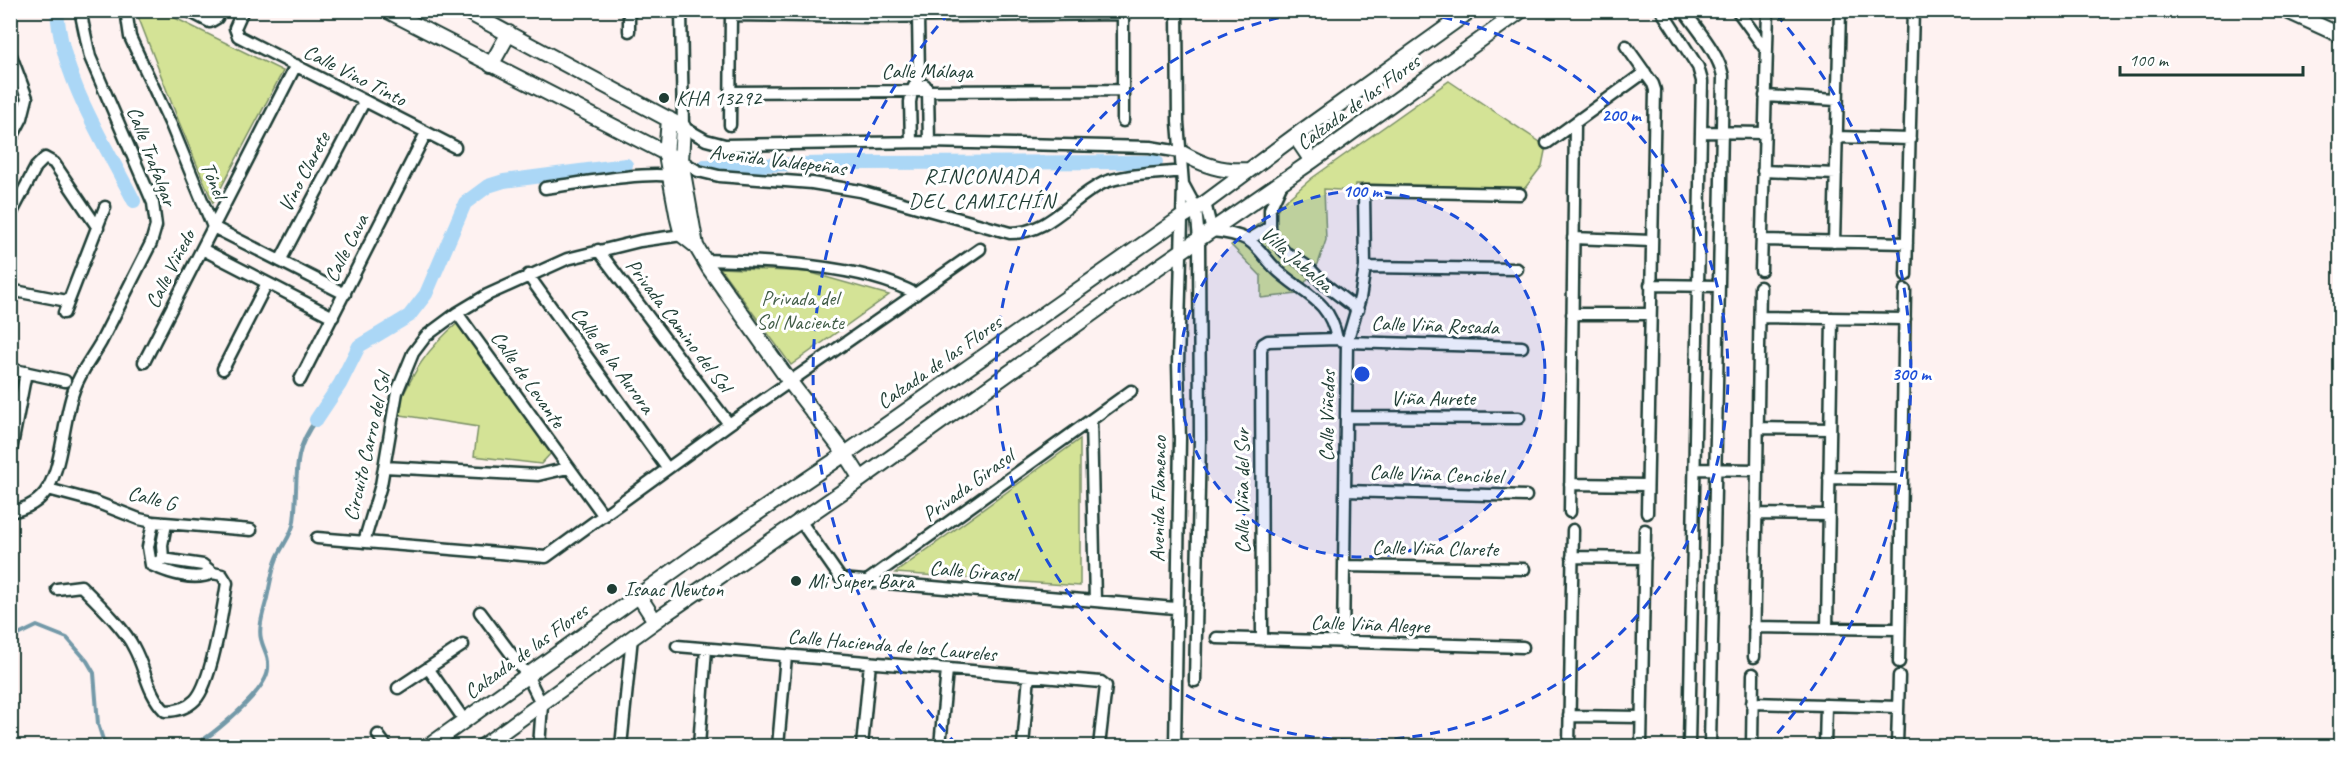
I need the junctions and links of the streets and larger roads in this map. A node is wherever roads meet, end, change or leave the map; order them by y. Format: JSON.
{"nodes":[{"id":1,"x":80,"y":10,"type":"edge"},
{"id":2,"x":126,"y":10,"type":"edge"},
{"id":3,"x":187,"y":10,"type":"edge"},
{"id":4,"x":221,"y":10,"type":"edge"},
{"id":5,"x":243,"y":10,"type":"edge"},
{"id":6,"x":386,"y":10,"type":"edge"},
{"id":7,"x":464,"y":10,"type":"edge"},
{"id":8,"x":629,"y":10,"type":"edge"},
{"id":9,"x":681,"y":10,"type":"edge"},
{"id":10,"x":1177,"y":10,"type":"edge"},
{"id":11,"x":1471,"y":10,"type":"edge"},
{"id":12,"x":1522,"y":10,"type":"edge"},
{"id":13,"x":1661,"y":10,"type":"edge"},
{"id":14,"x":1684,"y":10,"type":"edge"},
{"id":15,"x":1737,"y":10,"type":"edge"},
{"id":16,"x":1768,"y":10,"type":"edge"},
{"id":17,"x":1840,"y":10,"type":"edge"},
{"id":18,"x":1913,"y":10,"type":"edge"},
{"id":19,"x":2285,"y":10,"type":"edge"},
{"id":20,"x":1124,"y":12,"type":"edge"},
{"id":21,"x":730,"y":13,"type":"edge"},
{"id":22,"x":980,"y":13,"type":"edge"},
{"id":23,"x":872,"y":14,"type":"edge"},
{"id":24,"x":918,"y":16,"type":"junction"},
{"id":25,"x":629,"y":31,"type":"dead end"},
{"id":26,"x":508,"y":33,"type":"junction"},
{"id":27,"x":2340,"y":35,"type":"edge"},
{"id":28,"x":1626,"y":46,"type":"dead end"},
{"id":29,"x":1766,"y":50,"type":"junction"},
{"id":30,"x":10,"y":52,"type":"edge"},
{"id":31,"x":296,"y":65,"type":"junction"},
{"id":32,"x":491,"y":65,"type":"junction"},
{"id":33,"x":1645,"y":72,"type":"junction"},
{"id":34,"x":919,"y":75,"type":"junction"},
{"id":35,"x":1123,"y":90,"type":"junction"},
{"id":36,"x":912,"y":91,"type":"junction"},
{"id":37,"x":928,"y":91,"type":"junction"},
{"id":38,"x":730,"y":92,"type":"junction"},
{"id":39,"x":1765,"y":96,"type":"junction"},
{"id":40,"x":681,"y":99,"type":"junction"},
{"id":41,"x":1837,"y":100,"type":"junction"},
{"id":42,"x":364,"y":102,"type":"junction"},
{"id":43,"x":669,"y":119,"type":"junction"},
{"id":44,"x":1123,"y":120,"type":"dead end"},
{"id":45,"x":1575,"y":124,"type":"junction"},
{"id":46,"x":730,"y":125,"type":"dead end"},
{"id":47,"x":682,"y":127,"type":"junction"},
{"id":48,"x":1701,"y":132,"type":"junction"},
{"id":49,"x":426,"y":133,"type":"junction"},
{"id":50,"x":1722,"y":133,"type":"junction"},
{"id":51,"x":1764,"y":133,"type":"junction"},
{"id":52,"x":1295,"y":136,"type":"junction"},
{"id":53,"x":1836,"y":136,"type":"junction"},
{"id":54,"x":1910,"y":139,"type":"junction"},
{"id":55,"x":10,"y":141,"type":"edge"},
{"id":56,"x":911,"y":142,"type":"junction"},
{"id":57,"x":929,"y":142,"type":"junction"},
{"id":58,"x":1547,"y":143,"type":"dead end"},
{"id":59,"x":455,"y":147,"type":"dead end"},
{"id":60,"x":1180,"y":152,"type":"junction"},
{"id":61,"x":666,"y":155,"type":"junction"},
{"id":62,"x":681,"y":161,"type":"junction"},
{"id":63,"x":1312,"y":161,"type":"junction"},
{"id":64,"x":1248,"y":170,"type":"junction"},
{"id":65,"x":1182,"y":171,"type":"junction"},
{"id":66,"x":1763,"y":171,"type":"junction"},
{"id":67,"x":1836,"y":174,"type":"junction"},
{"id":68,"x":669,"y":175,"type":"junction"},
{"id":69,"x":685,"y":179,"type":"junction"},
{"id":70,"x":1282,"y":182,"type":"junction"},
{"id":71,"x":1183,"y":184,"type":"junction"},
{"id":72,"x":545,"y":188,"type":"dead end"},
{"id":73,"x":1520,"y":194,"type":"dead end"},
{"id":74,"x":1201,"y":206,"type":"junction"},
{"id":75,"x":105,"y":207,"type":"dead end"},
{"id":76,"x":10,"y":216,"type":"edge"},
{"id":77,"x":1182,"y":217,"type":"junction"},
{"id":78,"x":213,"y":227,"type":"junction"},
{"id":79,"x":1270,"y":227,"type":"junction"},
{"id":80,"x":98,"y":228,"type":"junction"},
{"id":81,"x":1212,"y":231,"type":"junction"},
{"id":82,"x":691,"y":238,"type":"junction"},
{"id":83,"x":1573,"y":238,"type":"junction"},
{"id":84,"x":1199,"y":240,"type":"junction"},
{"id":85,"x":1248,"y":240,"type":"junction"},
{"id":86,"x":1762,"y":240,"type":"junction"},
{"id":87,"x":1651,"y":241,"type":"junction"},
{"id":88,"x":1834,"y":242,"type":"junction"},
{"id":89,"x":1908,"y":243,"type":"junction"},
{"id":90,"x":202,"y":249,"type":"junction"},
{"id":91,"x":980,"y":249,"type":"dead end"},
{"id":92,"x":598,"y":250,"type":"junction"},
{"id":93,"x":1180,"y":252,"type":"junction"},
{"id":94,"x":703,"y":260,"type":"junction"},
{"id":95,"x":280,"y":261,"type":"junction"},
{"id":96,"x":1365,"y":267,"type":"junction"},
{"id":97,"x":1517,"y":269,"type":"dead end"},
{"id":98,"x":1761,"y":270,"type":"dead end"},
{"id":99,"x":528,"y":275,"type":"junction"},
{"id":100,"x":1906,"y":275,"type":"dead end"},
{"id":101,"x":267,"y":283,"type":"junction"},
{"id":102,"x":1650,"y":285,"type":"junction"},
{"id":103,"x":1698,"y":285,"type":"junction"},
{"id":104,"x":1719,"y":286,"type":"junction"},
{"id":105,"x":1760,"y":287,"type":"dead end"},
{"id":106,"x":10,"y":290,"type":"edge"},
{"id":107,"x":1905,"y":290,"type":"dead end"},
{"id":108,"x":345,"y":294,"type":"junction"},
{"id":109,"x":916,"y":294,"type":"junction"},
{"id":110,"x":1343,"y":299,"type":"junction"},
{"id":111,"x":68,"y":301,"type":"junction"},
{"id":112,"x":1358,"y":310,"type":"junction"},
{"id":113,"x":1327,"y":311,"type":"junction"},
{"id":114,"x":64,"y":313,"type":"dead end"},
{"id":115,"x":457,"y":313,"type":"junction"},
{"id":116,"x":1572,"y":314,"type":"junction"},
{"id":117,"x":1649,"y":314,"type":"junction"},
{"id":118,"x":333,"y":316,"type":"junction"},
{"id":119,"x":1760,"y":317,"type":"junction"},
{"id":120,"x":1832,"y":318,"type":"junction"},
{"id":121,"x":1905,"y":319,"type":"junction"},
{"id":122,"x":1342,"y":340,"type":"junction"},
{"id":123,"x":1264,"y":342,"type":"joint"},
{"id":124,"x":1522,"y":347,"type":"dead end"},
{"id":125,"x":144,"y":362,"type":"dead end"},
{"id":126,"x":10,"y":369,"type":"edge"},
{"id":127,"x":223,"y":369,"type":"dead end"},
{"id":128,"x":26,"y":372,"type":"junction"},
{"id":129,"x":300,"y":380,"type":"dead end"},
{"id":130,"x":65,"y":381,"type":"dead end"},
{"id":131,"x":790,"y":382,"type":"junction"},
{"id":132,"x":1131,"y":391,"type":"dead end"},
{"id":133,"x":1347,"y":417,"type":"junction"},
{"id":134,"x":1519,"y":418,"type":"dead end"},
{"id":135,"x":1091,"y":420,"type":"junction"},
{"id":136,"x":729,"y":424,"type":"junction"},
{"id":137,"x":1758,"y":428,"type":"junction"},
{"id":138,"x":1830,"y":429,"type":"junction"},
{"id":139,"x":1180,"y":438,"type":"junction"},
{"id":140,"x":1200,"y":438,"type":"junction"},
{"id":141,"x":845,"y":454,"type":"junction"},
{"id":142,"x":10,"y":456,"type":"edge"},
{"id":143,"x":384,"y":467,"type":"junction"},
{"id":144,"x":568,"y":468,"type":"junction"},
{"id":145,"x":668,"y":468,"type":"junction"},
{"id":146,"x":1695,"y":469,"type":"junction"},
{"id":147,"x":1715,"y":470,"type":"junction"},
{"id":148,"x":1757,"y":470,"type":"junction"},
{"id":149,"x":1829,"y":478,"type":"junction"},
{"id":150,"x":861,"y":479,"type":"junction"},
{"id":151,"x":1902,"y":479,"type":"junction"},
{"id":152,"x":1570,"y":484,"type":"junction"},
{"id":153,"x":1647,"y":485,"type":"junction"},
{"id":154,"x":48,"y":489,"type":"junction"},
{"id":155,"x":1346,"y":490,"type":"junction"},
{"id":156,"x":1526,"y":496,"type":"dead end"},
{"id":157,"x":10,"y":512,"type":"edge"},
{"id":158,"x":1570,"y":512,"type":"dead end"},
{"id":159,"x":1647,"y":513,"type":"dead end"},
{"id":160,"x":1756,"y":514,"type":"junction"},
{"id":161,"x":1829,"y":515,"type":"junction"},
{"id":162,"x":604,"y":516,"type":"junction"},
{"id":163,"x":799,"y":519,"type":"junction"},
{"id":164,"x":153,"y":522,"type":"junction"},
{"id":165,"x":166,"y":525,"type":"junction"},
{"id":166,"x":251,"y":530,"type":"dead end"},
{"id":167,"x":1573,"y":530,"type":"dead end"},
{"id":168,"x":1645,"y":530,"type":"dead end"},
{"id":169,"x":317,"y":538,"type":"dead end"},
{"id":170,"x":364,"y":542,"type":"junction"},
{"id":171,"x":1572,"y":557,"type":"junction"},
{"id":172,"x":1645,"y":558,"type":"junction"},
{"id":173,"x":163,"y":559,"type":"junction"},
{"id":174,"x":151,"y":565,"type":"junction"},
{"id":175,"x":1344,"y":566,"type":"junction"},
{"id":176,"x":1524,"y":569,"type":"dead end"},
{"id":177,"x":213,"y":573,"type":"junction"},
{"id":178,"x":867,"y":581,"type":"junction"},
{"id":179,"x":57,"y":589,"type":"dead end"},
{"id":180,"x":639,"y":596,"type":"junction"},
{"id":181,"x":1095,"y":601,"type":"junction"},
{"id":182,"x":1176,"y":608,"type":"junction"},
{"id":183,"x":480,"y":612,"type":"dead end"},
{"id":184,"x":655,"y":621,"type":"junction"},
{"id":185,"x":1754,"y":627,"type":"junction"},
{"id":186,"x":1827,"y":628,"type":"junction"},
{"id":187,"x":1899,"y":629,"type":"junction"},
{"id":188,"x":632,"y":637,"type":"junction"},
{"id":189,"x":1216,"y":638,"type":"dead end"},
{"id":190,"x":1262,"y":640,"type":"junction"},
{"id":191,"x":1343,"y":643,"type":"junction"},
{"id":192,"x":463,"y":645,"type":"dead end"},
{"id":193,"x":677,"y":646,"type":"dead end"},
{"id":194,"x":1523,"y":647,"type":"dead end"},
{"id":195,"x":706,"y":649,"type":"junction"},
{"id":196,"x":786,"y":656,"type":"junction"},
{"id":197,"x":1754,"y":657,"type":"dead end"},
{"id":198,"x":1899,"y":662,"type":"dead end"},
{"id":199,"x":870,"y":663,"type":"junction"},
{"id":200,"x":428,"y":668,"type":"junction"},
{"id":201,"x":947,"y":670,"type":"junction"},
{"id":202,"x":1753,"y":674,"type":"dead end"},
{"id":203,"x":527,"y":675,"type":"junction"},
{"id":204,"x":1029,"y":676,"type":"junction"},
{"id":205,"x":1899,"y":676,"type":"dead end"},
{"id":206,"x":1195,"y":681,"type":"dead end"},
{"id":207,"x":398,"y":688,"type":"dead end"},
{"id":208,"x":1752,"y":703,"type":"junction"},
{"id":209,"x":542,"y":705,"type":"junction"},
{"id":210,"x":1826,"y":705,"type":"junction"},
{"id":211,"x":1898,"y":707,"type":"junction"},
{"id":212,"x":1569,"y":716,"type":"junction"},
{"id":213,"x":1641,"y":717,"type":"junction"},
{"id":214,"x":465,"y":721,"type":"junction"},
{"id":215,"x":378,"y":735,"type":"dead end"},
{"id":216,"x":386,"y":747,"type":"edge"},
{"id":217,"x":429,"y":747,"type":"edge"},
{"id":218,"x":483,"y":747,"type":"edge"},
{"id":219,"x":539,"y":747,"type":"edge"},
{"id":220,"x":621,"y":747,"type":"edge"},
{"id":221,"x":699,"y":747,"type":"edge"},
{"id":222,"x":778,"y":747,"type":"edge"},
{"id":223,"x":862,"y":747,"type":"edge"},
{"id":224,"x":940,"y":747,"type":"edge"},
{"id":225,"x":1023,"y":747,"type":"edge"},
{"id":226,"x":1099,"y":747,"type":"edge"},
{"id":227,"x":1175,"y":747,"type":"edge"},
{"id":228,"x":1569,"y":747,"type":"edge"},
{"id":229,"x":1641,"y":747,"type":"edge"},
{"id":230,"x":1689,"y":747,"type":"edge"},
{"id":231,"x":1710,"y":747,"type":"edge"},
{"id":232,"x":1752,"y":747,"type":"edge"},
{"id":233,"x":1825,"y":747,"type":"edge"},
{"id":234,"x":1897,"y":747,"type":"edge"}],
"edges":[{"from":1,"to":154,"type":"street","name":"Calle Trafalgar"},
{"from":2,"to":78,"type":"street","name":"Tónel"},
{"from":3,"to":4,"type":"street"},
{"from":5,"to":31,"type":"street","name":"Calle Vino Tinto"},
{"from":6,"to":32,"type":"street","name":"Avenida Valdepeñas"},
{"from":7,"to":26,"type":"street","name":"Avenida Valdepeñas"},
{"from":8,"to":25,"type":"street"},
{"from":9,"to":40,"type":"street"},
{"from":10,"to":60,"type":"street","name":"Avenida Flamenco"},
{"from":11,"to":52,"type":"street","name":"Calzada de las Flores"},
{"from":12,"to":63,"type":"street","name":"Calzada de las Flores"},
{"from":13,"to":48,"type":"street"},
{"from":14,"to":50,"type":"street"},
{"from":15,"to":29,"type":"street"},
{"from":16,"to":29,"type":"street"},
{"from":17,"to":41,"type":"street"},
{"from":18,"to":54,"type":"street"},
{"from":19,"to":27,"type":"street"},
{"from":20,"to":22,"type":"street"},
{"from":20,"to":35,"type":"street"},
{"from":21,"to":23,"type":"street"},
{"from":21,"to":38,"type":"street"},
{"from":22,"to":24,"type":"street"},
{"from":23,"to":24,"type":"street"},
{"from":24,"to":34,"type":"street"},
{"from":26,"to":32,"type":"street"},
{"from":26,"to":43,"type":"street","name":"Avenida Valdepeñas"},
{"from":28,"to":33,"type":"street"},
{"from":29,"to":39,"type":"street"},
{"from":30,"to":55,"type":"street"},
{"from":31,"to":42,"type":"street","name":"Calle Vino Tinto"},
{"from":31,"to":78,"type":"street","name":"Calle Viñedo"},
{"from":32,"to":61,"type":"street","name":"Avenida Valdepeñas"},
{"from":33,"to":45,"type":"street"},
{"from":33,"to":87,"type":"street"},
{"from":34,"to":36,"type":"street"},
{"from":34,"to":37,"type":"street"},
{"from":35,"to":37,"type":"street","name":"Calle Málaga"},
{"from":35,"to":44,"type":"street"},
{"from":36,"to":37,"type":"street","name":"Calle Málaga"},
{"from":36,"to":38,"type":"street","name":"Calle Málaga"},
{"from":36,"to":56,"type":"street"},
{"from":37,"to":57,"type":"street"},
{"from":38,"to":46,"type":"street"},
{"from":39,"to":41,"type":"street"},
{"from":39,"to":51,"type":"street"},
{"from":40,"to":43,"type":"street"},
{"from":40,"to":47,"type":"street"},
{"from":41,"to":53,"type":"street"},
{"from":42,"to":49,"type":"street","name":"Calle Vino Tinto"},
{"from":42,"to":95,"type":"street","name":"Vino Clarete"},
{"from":43,"to":47,"type":"street","name":"Avenida Valdepeñas"},
{"from":43,"to":61,"type":"street"},
{"from":45,"to":58,"type":"street"},
{"from":45,"to":83,"type":"street"},
{"from":47,"to":56,"type":"street","name":"Avenida Valdepeñas"},
{"from":47,"to":62,"type":"street"},
{"from":48,"to":50,"type":"street"},
{"from":48,"to":103,"type":"street"},
{"from":49,"to":59,"type":"street","name":"Calle Vino Tinto"},
{"from":49,"to":108,"type":"street","name":"Calle Cava"},
{"from":50,"to":51,"type":"street"},
{"from":50,"to":104,"type":"street"},
{"from":51,"to":66,"type":"street"},
{"from":52,"to":63,"type":"street"},
{"from":52,"to":64,"type":"street","name":"Calzada de las Flores"},
{"from":53,"to":54,"type":"street"},
{"from":53,"to":67,"type":"street"},
{"from":54,"to":89,"type":"street"},
{"from":56,"to":57,"type":"street","name":"Avenida Valdepeñas"},
{"from":57,"to":60,"type":"street","name":"Avenida Valdepeñas"},
{"from":60,"to":64,"type":"street"},
{"from":60,"to":65,"type":"street","name":"Avenida Flamenco"},
{"from":61,"to":62,"type":"street","name":"Avenida Valdepeñas"},
{"from":61,"to":68,"type":"street"},
{"from":62,"to":65,"type":"street","name":"Avenida Valdepeñas"},
{"from":62,"to":69,"type":"street"},
{"from":63,"to":70,"type":"street","name":"Calzada de las Flores"},
{"from":64,"to":74,"type":"street","name":"Calzada de las Flores"},
{"from":65,"to":71,"type":"street","name":"Avenida Flamenco"},
{"from":66,"to":67,"type":"street"},
{"from":66,"to":86,"type":"street"},
{"from":67,"to":88,"type":"street"},
{"from":68,"to":69,"type":"street"},
{"from":68,"to":72,"type":"street"},
{"from":68,"to":82,"type":"street"},
{"from":69,"to":82,"type":"street"},
{"from":70,"to":79,"type":"street","name":"Villa Jabaloa"},
{"from":70,"to":81,"type":"street","name":"Calzada de las Flores"},
{"from":71,"to":74,"type":"street"},
{"from":71,"to":77,"type":"street","name":"Avenida Flamenco"},
{"from":73,"to":96,"type":"street","name":"Calle Viñedos"},
{"from":74,"to":77,"type":"street","name":"Calzada de las Flores"},
{"from":74,"to":81,"type":"street"},
{"from":74,"to":84,"type":"street","name":"Avenida Flamenco"},
{"from":75,"to":80,"type":"street"},
{"from":76,"to":80,"type":"street"},
{"from":77,"to":93,"type":"street","name":"Avenida Flamenco"},
{"from":77,"to":141,"type":"street","name":"Calzada de las Flores"},
{"from":78,"to":90,"type":"street","name":"Calle Viñedo"},
{"from":78,"to":95,"type":"street","name":"Tónel"},
{"from":79,"to":85,"type":"street"},
{"from":79,"to":110,"type":"street","name":"Villa Jabaloa"},
{"from":80,"to":111,"type":"street"},
{"from":81,"to":84,"type":"street","name":"Calzada de las Flores"},
{"from":81,"to":85,"type":"street","name":"Villa Jabaloa"},
{"from":82,"to":92,"type":"street","name":"Circuito Carro del Sol"},
{"from":82,"to":94,"type":"street"},
{"from":83,"to":87,"type":"street"},
{"from":83,"to":116,"type":"street"},
{"from":84,"to":93,"type":"street","name":"Calzada de las Flores"},
{"from":84,"to":140,"type":"street","name":"Avenida Flamenco"},
{"from":85,"to":113,"type":"street","name":"Villa Jabaloa"},
{"from":86,"to":88,"type":"street"},
{"from":86,"to":98,"type":"street"},
{"from":87,"to":102,"type":"street"},
{"from":88,"to":89,"type":"street"},
{"from":89,"to":100,"type":"street"},
{"from":90,"to":101,"type":"street"},
{"from":90,"to":125,"type":"street","name":"Calle Viñedo"},
{"from":91,"to":109,"type":"street","name":"Circuito Carro del Sol"},
{"from":92,"to":99,"type":"street","name":"Circuito Carro del Sol"},
{"from":92,"to":136,"type":"street","name":"Privada Camino del Sol"},
{"from":93,"to":139,"type":"street","name":"Avenida Flamenco"},
{"from":93,"to":150,"type":"street","name":"Calzada de las Flores"},
{"from":94,"to":109,"type":"street"},
{"from":94,"to":131,"type":"street"},
{"from":95,"to":108,"type":"street","name":"Tónel"},
{"from":96,"to":97,"type":"street","name":"Villa Jabaloa"},
{"from":96,"to":112,"type":"street","name":"Calle Viñedos"},
{"from":99,"to":115,"type":"street","name":"Circuito Carro del Sol"},
{"from":99,"to":145,"type":"street","name":"Calle de la Aurora"},
{"from":101,"to":118,"type":"street"},
{"from":101,"to":127,"type":"street"},
{"from":102,"to":103,"type":"street"},
{"from":102,"to":117,"type":"street"},
{"from":103,"to":104,"type":"street"},
{"from":103,"to":146,"type":"street"},
{"from":104,"to":147,"type":"street"},
{"from":105,"to":119,"type":"street"},
{"from":106,"to":111,"type":"street"},
{"from":107,"to":121,"type":"street"},
{"from":108,"to":118,"type":"street","name":"Calle Cava"},
{"from":109,"to":131,"type":"street","name":"Circuito Carro del Sol"},
{"from":110,"to":112,"type":"street","name":"Villa Jabaloa"},
{"from":110,"to":113,"type":"street"},
{"from":111,"to":114,"type":"street"},
{"from":112,"to":122,"type":"street","name":"Calle Viñedos"},
{"from":113,"to":122,"type":"street","name":"Villa Jabaloa"},
{"from":115,"to":143,"type":"street","name":"Circuito Carro del Sol"},
{"from":115,"to":144,"type":"street","name":"Calle de Levante"},
{"from":116,"to":117,"type":"street"},
{"from":116,"to":152,"type":"street"},
{"from":117,"to":153,"type":"street"},
{"from":118,"to":129,"type":"street","name":"Calle Cava"},
{"from":119,"to":120,"type":"street"},
{"from":119,"to":137,"type":"street"},
{"from":120,"to":121,"type":"street"},
{"from":120,"to":138,"type":"street"},
{"from":121,"to":151,"type":"street"},
{"from":122,"to":123,"type":"street","name":"Calle Viña Rosada"},
{"from":122,"to":124,"type":"street","name":"Calle Viña Rosada"},
{"from":122,"to":133,"type":"street","name":"Calle Viñedos"},
{"from":123,"to":190,"type":"street","name":"Calle Viña del Sur"},
{"from":126,"to":128,"type":"street"},
{"from":128,"to":130,"type":"street"},
{"from":128,"to":142,"type":"street"},
{"from":131,"to":136,"type":"street","name":"Circuito Carro del Sol"},
{"from":131,"to":141,"type":"street"},
{"from":132,"to":135,"type":"street","name":"Privada Girasol"},
{"from":133,"to":134,"type":"street","name":"Viña Aurete"},
{"from":133,"to":155,"type":"street","name":"Calle Viñedos"},
{"from":135,"to":178,"type":"street","name":"Privada Girasol"},
{"from":135,"to":181,"type":"street"},
{"from":136,"to":145,"type":"street","name":"Circuito Carro del Sol"},
{"from":137,"to":138,"type":"street"},
{"from":137,"to":148,"type":"street"},
{"from":138,"to":149,"type":"street"},
{"from":139,"to":140,"type":"street"},
{"from":139,"to":182,"type":"street","name":"Avenida Flamenco"},
{"from":140,"to":206,"type":"street","name":"Avenida Flamenco"},
{"from":141,"to":150,"type":"street"},
{"from":141,"to":180,"type":"street","name":"Calzada de las Flores"},
{"from":143,"to":144,"type":"street"},
{"from":143,"to":170,"type":"street","name":"Circuito Carro del Sol"},
{"from":144,"to":162,"type":"street","name":"Calle de Levante"},
{"from":145,"to":162,"type":"street","name":"Circuito Carro del Sol"},
{"from":146,"to":147,"type":"street"},
{"from":146,"to":230,"type":"street"},
{"from":147,"to":148,"type":"street"},
{"from":147,"to":231,"type":"street"},
{"from":148,"to":160,"type":"street"},
{"from":149,"to":151,"type":"street"},
{"from":149,"to":161,"type":"street"},
{"from":150,"to":163,"type":"street","name":"Calzada de las Flores"},
{"from":151,"to":187,"type":"street"},
{"from":152,"to":153,"type":"street"},
{"from":152,"to":158,"type":"street"},
{"from":153,"to":159,"type":"street"},
{"from":154,"to":157,"type":"street"},
{"from":154,"to":164,"type":"street","name":"Calle G"},
{"from":155,"to":156,"type":"street","name":"Calle Viña Cencibel"},
{"from":155,"to":175,"type":"street","name":"Calle Viñedos"},
{"from":160,"to":161,"type":"street"},
{"from":160,"to":185,"type":"street"},
{"from":161,"to":186,"type":"street"},
{"from":162,"to":170,"type":"street","name":"Circuito Carro del Sol"},
{"from":163,"to":178,"type":"street","name":"Calle Girasol"},
{"from":163,"to":184,"type":"street","name":"Calzada de las Flores"},
{"from":164,"to":165,"type":"street","name":"Calle G"},
{"from":164,"to":174,"type":"street"},
{"from":165,"to":166,"type":"street","name":"Calle G"},
{"from":165,"to":173,"type":"street"},
{"from":167,"to":171,"type":"street"},
{"from":168,"to":172,"type":"street"},
{"from":169,"to":170,"type":"street","name":"Circuito Carro del Sol"},
{"from":171,"to":172,"type":"street"},
{"from":171,"to":212,"type":"street"},
{"from":172,"to":213,"type":"street"},
{"from":173,"to":174,"type":"street"},
{"from":173,"to":177,"type":"street"},
{"from":174,"to":177,"type":"street"},
{"from":175,"to":176,"type":"street","name":"Calle Viña Clarete"},
{"from":175,"to":191,"type":"street","name":"Calle Viñedos"},
{"from":177,"to":179,"type":"street"},
{"from":178,"to":181,"type":"street","name":"Calle Girasol"},
{"from":180,"to":184,"type":"street"},
{"from":180,"to":203,"type":"street","name":"Calzada de las Flores"},
{"from":181,"to":182,"type":"street","name":"Calle Girasol"},
{"from":182,"to":227,"type":"street","name":"Avenida Flamenco"},
{"from":183,"to":203,"type":"street"},
{"from":184,"to":188,"type":"street","name":"Calzada de las Flores"},
{"from":185,"to":186,"type":"street"},
{"from":185,"to":197,"type":"street"},
{"from":186,"to":187,"type":"street"},
{"from":187,"to":198,"type":"street"},
{"from":188,"to":209,"type":"street","name":"Calzada de las Flores"},
{"from":188,"to":220,"type":"street"},
{"from":189,"to":190,"type":"street","name":"Calle Viña Alegre"},
{"from":190,"to":191,"type":"street","name":"Calle Viña Alegre"},
{"from":191,"to":194,"type":"street","name":"Calle Viña Alegre"},
{"from":192,"to":200,"type":"street"},
{"from":193,"to":195,"type":"street","name":"Calle Hacienda de los Laureles"},
{"from":195,"to":196,"type":"street","name":"Calle Hacienda de los Laureles"},
{"from":195,"to":221,"type":"street"},
{"from":196,"to":199,"type":"street","name":"Calle Hacienda de los Laureles"},
{"from":196,"to":222,"type":"street"},
{"from":199,"to":201,"type":"street","name":"Calle Hacienda de los Laureles"},
{"from":199,"to":223,"type":"street"},
{"from":200,"to":207,"type":"street"},
{"from":200,"to":214,"type":"street"},
{"from":201,"to":204,"type":"street","name":"Calle Hacienda de los Laureles"},
{"from":201,"to":224,"type":"street"},
{"from":202,"to":208,"type":"street"},
{"from":203,"to":209,"type":"street"},
{"from":203,"to":214,"type":"street","name":"Calzada de las Flores"},
{"from":204,"to":225,"type":"street"},
{"from":204,"to":226,"type":"street","name":"Calle Hacienda de los Laureles"},
{"from":205,"to":211,"type":"street"},
{"from":208,"to":210,"type":"street"},
{"from":208,"to":232,"type":"street"},
{"from":209,"to":218,"type":"street","name":"Calzada de las Flores"},
{"from":209,"to":219,"type":"street"},
{"from":210,"to":211,"type":"street"},
{"from":210,"to":233,"type":"street"},
{"from":211,"to":234,"type":"street"},
{"from":212,"to":213,"type":"street"},
{"from":212,"to":228,"type":"street"},
{"from":213,"to":229,"type":"street"},
{"from":214,"to":217,"type":"street","name":"Calzada de las Flores"},
{"from":215,"to":216,"type":"street"}]}
